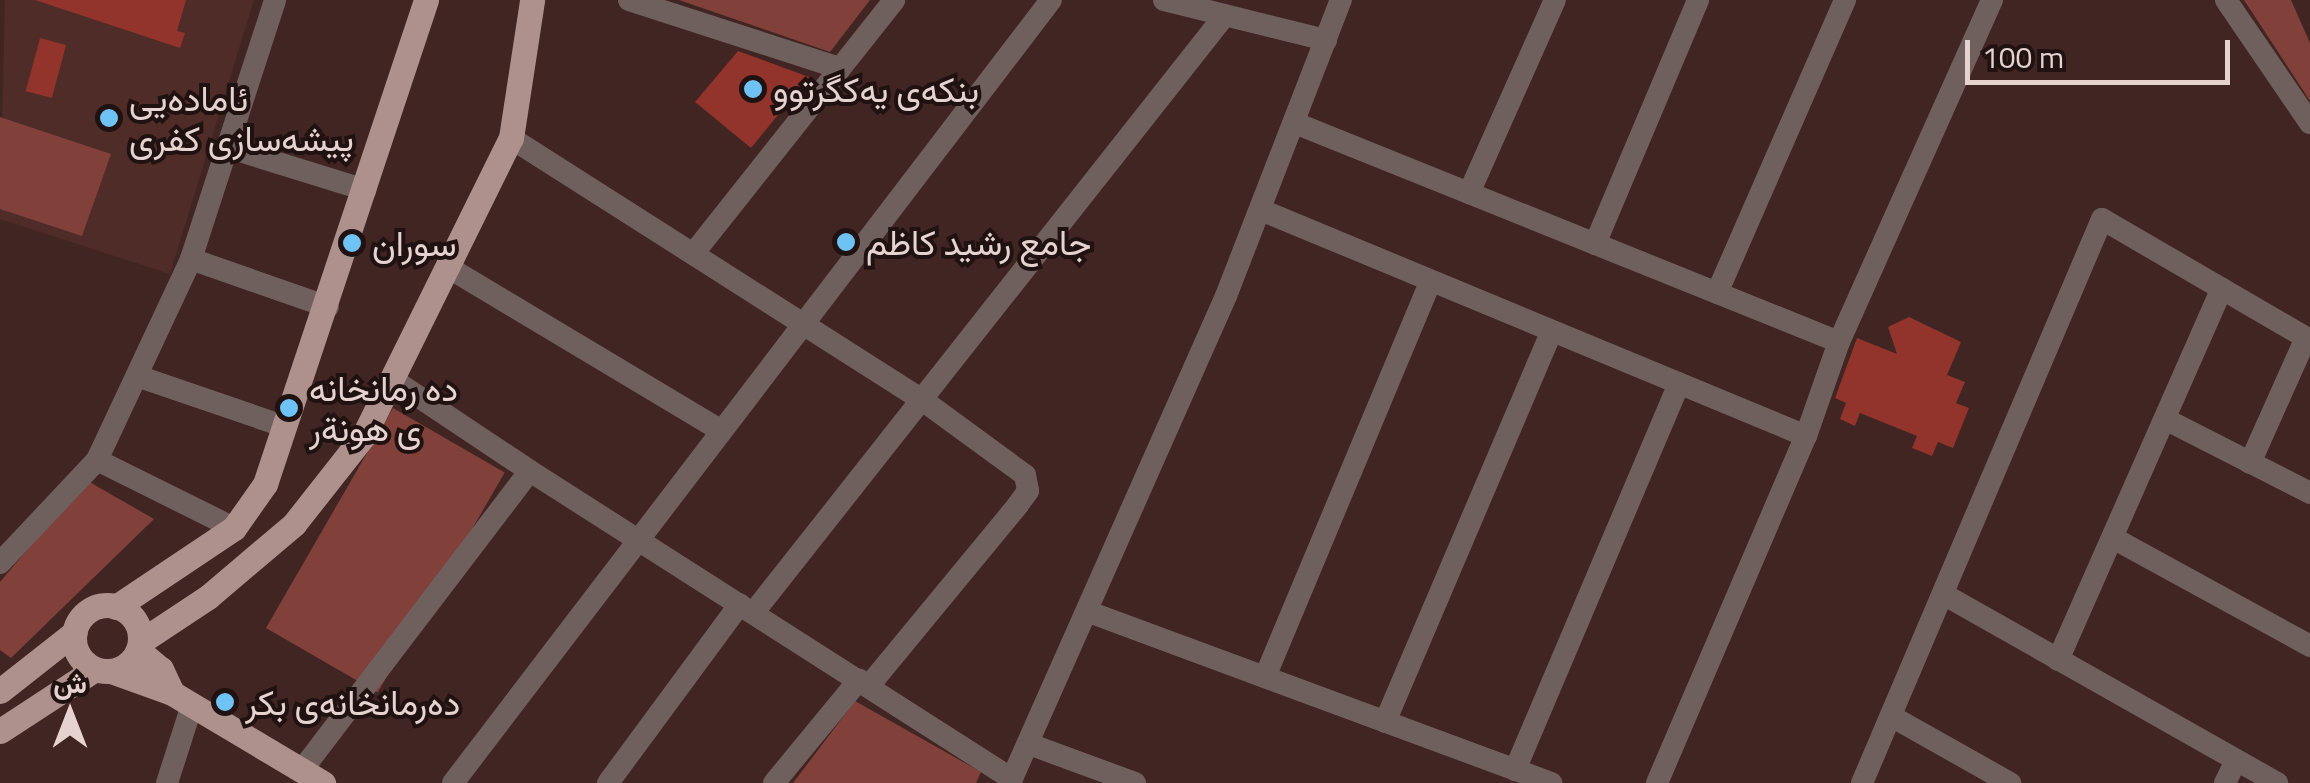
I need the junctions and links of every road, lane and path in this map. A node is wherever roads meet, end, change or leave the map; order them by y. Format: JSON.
{"nodes":[{"id":1,"x":275,"y":0,"type":"edge"},
{"id":2,"x":426,"y":0,"type":"edge"},
{"id":3,"x":532,"y":0,"type":"edge"},
{"id":4,"x":629,"y":0,"type":"edge"},
{"id":5,"x":894,"y":0,"type":"edge"},
{"id":6,"x":1051,"y":0,"type":"edge"},
{"id":7,"x":1164,"y":0,"type":"edge"},
{"id":8,"x":1341,"y":0,"type":"edge"},
{"id":9,"x":1555,"y":0,"type":"edge"},
{"id":10,"x":1698,"y":0,"type":"edge"},
{"id":11,"x":1845,"y":0,"type":"edge"},
{"id":12,"x":1992,"y":0,"type":"edge"},
{"id":13,"x":2226,"y":0,"type":"edge"},
{"id":14,"x":1226,"y":15,"type":"junction"},
{"id":15,"x":1326,"y":40,"type":"junction"},
{"id":16,"x":840,"y":68,"type":"junction"},
{"id":17,"x":2310,"y":122,"type":"edge"},
{"id":18,"x":1295,"y":123,"type":"junction"},
{"id":19,"x":511,"y":138,"type":"junction"},
{"id":20,"x":227,"y":147,"type":"junction"},
{"id":21,"x":365,"y":190,"type":"junction"},
{"id":22,"x":1468,"y":193,"type":"junction"},
{"id":23,"x":1261,"y":210,"type":"junction"},
{"id":24,"x":1595,"y":244,"type":"junction"},
{"id":25,"x":693,"y":254,"type":"junction"},
{"id":26,"x":191,"y":260,"type":"junction"},
{"id":27,"x":451,"y":268,"type":"junction"},
{"id":28,"x":1431,"y":281,"type":"junction"},
{"id":29,"x":2222,"y":289,"type":"junction"},
{"id":30,"x":1716,"y":293,"type":"junction"},
{"id":31,"x":328,"y":307,"type":"junction"},
{"id":32,"x":804,"y":325,"type":"junction"},
{"id":33,"x":1550,"y":334,"type":"junction"},
{"id":34,"x":2308,"y":339,"type":"edge"},
{"id":35,"x":1839,"y":342,"type":"junction"},
{"id":36,"x":137,"y":376,"type":"junction"},
{"id":37,"x":392,"y":379,"type":"junction"},
{"id":38,"x":1679,"y":383,"type":"junction"},
{"id":39,"x":921,"y":399,"type":"junction"},
{"id":40,"x":2165,"y":419,"type":"junction"},
{"id":41,"x":286,"y":427,"type":"junction"},
{"id":42,"x":720,"y":430,"type":"junction"},
{"id":43,"x":1806,"y":436,"type":"junction"},
{"id":44,"x":97,"y":460,"type":"junction"},
{"id":45,"x":2250,"y":462,"type":"junction"},
{"id":46,"x":530,"y":471,"type":"junction"},
{"id":47,"x":2310,"y":493,"type":"edge"},
{"id":48,"x":234,"y":528,"type":"junction"},
{"id":49,"x":636,"y":538,"type":"junction"},
{"id":50,"x":2113,"y":538,"type":"junction"},
{"id":51,"x":0,"y":564,"type":"edge"},
{"id":52,"x":1943,"y":594,"type":"junction"},
{"id":53,"x":116,"y":607,"type":"junction"},
{"id":54,"x":747,"y":608,"type":"junction"},
{"id":55,"x":1089,"y":612,"type":"junction"},
{"id":56,"x":75,"y":632,"type":"junction"},
{"id":57,"x":139,"y":646,"type":"junction"},
{"id":58,"x":2310,"y":646,"type":"edge"},
{"id":59,"x":2058,"y":660,"type":"junction"},
{"id":60,"x":103,"y":670,"type":"junction"},
{"id":61,"x":1264,"y":677,"type":"junction"},
{"id":62,"x":864,"y":683,"type":"junction"},
{"id":63,"x":0,"y":692,"type":"edge"},
{"id":64,"x":182,"y":699,"type":"junction"},
{"id":65,"x":1891,"y":716,"type":"junction"},
{"id":66,"x":1385,"y":722,"type":"junction"},
{"id":67,"x":0,"y":732,"type":"edge"},
{"id":68,"x":1029,"y":744,"type":"junction"},
{"id":69,"x":2236,"y":760,"type":"junction"},
{"id":70,"x":1515,"y":770,"type":"junction"},
{"id":71,"x":313,"y":777,"type":"edge"},
{"id":72,"x":1011,"y":781,"type":"edge"},
{"id":73,"x":166,"y":783,"type":"edge"},
{"id":74,"x":452,"y":783,"type":"edge"},
{"id":75,"x":608,"y":783,"type":"edge"},
{"id":76,"x":774,"y":783,"type":"edge"},
{"id":77,"x":1135,"y":783,"type":"edge"},
{"id":78,"x":1551,"y":783,"type":"edge"},
{"id":79,"x":1657,"y":783,"type":"edge"},
{"id":80,"x":1862,"y":783,"type":"edge"},
{"id":81,"x":2009,"y":783,"type":"edge"},
{"id":82,"x":2225,"y":783,"type":"edge"},
{"id":83,"x":2277,"y":783,"type":"edge"}],
"edges":[{"from":1,"to":20,"type":"street"},
{"from":2,"to":21,"type":"main road"},
{"from":3,"to":19,"type":"main road"},
{"from":4,"to":16,"type":"street"},
{"from":5,"to":16,"type":"street"},
{"from":6,"to":32,"type":"street"},
{"from":7,"to":14,"type":"street"},
{"from":8,"to":15,"type":"street"},
{"from":9,"to":22,"type":"street"},
{"from":10,"to":24,"type":"street"},
{"from":11,"to":30,"type":"street"},
{"from":12,"to":35,"type":"street"},
{"from":13,"to":17,"type":"street"},
{"from":14,"to":15,"type":"street"},
{"from":14,"to":39,"type":"street"},
{"from":15,"to":18,"type":"street"},
{"from":16,"to":25,"type":"street"},
{"from":18,"to":22,"type":"street"},
{"from":18,"to":23,"type":"street"},
{"from":19,"to":25,"type":"street"},
{"from":19,"to":27,"type":"main road"},
{"from":20,"to":21,"type":"street"},
{"from":20,"to":26,"type":"street"},
{"from":21,"to":31,"type":"main road"},
{"from":22,"to":24,"type":"street"},
{"from":23,"to":28,"type":"street"},
{"from":23,"to":55,"type":"street"},
{"from":24,"to":30,"type":"street"},
{"from":25,"to":32,"type":"street"},
{"from":26,"to":31,"type":"street"},
{"from":26,"to":36,"type":"street"},
{"from":27,"to":37,"type":"main road"},
{"from":27,"to":42,"type":"street"},
{"from":28,"to":33,"type":"street"},
{"from":28,"to":61,"type":"street"},
{"from":29,"to":34,"type":"street"},
{"from":29,"to":40,"type":"street"},
{"from":29,"to":52,"type":"street"},
{"from":30,"to":35,"type":"street"},
{"from":31,"to":41,"type":"main road"},
{"from":32,"to":39,"type":"street"},
{"from":32,"to":42,"type":"street"},
{"from":33,"to":38,"type":"street"},
{"from":33,"to":66,"type":"street"},
{"from":34,"to":45,"type":"street"},
{"from":35,"to":43,"type":"street"},
{"from":36,"to":41,"type":"street"},
{"from":36,"to":44,"type":"street"},
{"from":37,"to":46,"type":"street"},
{"from":37,"to":57,"type":"main road"},
{"from":38,"to":43,"type":"street"},
{"from":38,"to":70,"type":"street"},
{"from":39,"to":54,"type":"street"},
{"from":39,"to":62,"type":"street"},
{"from":40,"to":45,"type":"street"},
{"from":40,"to":50,"type":"street"},
{"from":41,"to":48,"type":"main road"},
{"from":42,"to":49,"type":"street"},
{"from":43,"to":79,"type":"street"},
{"from":44,"to":48,"type":"street"},
{"from":44,"to":51,"type":"street"},
{"from":45,"to":47,"type":"street"},
{"from":46,"to":49,"type":"street"},
{"from":46,"to":71,"type":"street"},
{"from":48,"to":53,"type":"main road"},
{"from":49,"to":54,"type":"street"},
{"from":49,"to":74,"type":"street"},
{"from":50,"to":58,"type":"street"},
{"from":50,"to":59,"type":"street"},
{"from":52,"to":59,"type":"street"},
{"from":52,"to":65,"type":"street"},
{"from":53,"to":56,"type":"main road"},
{"from":53,"to":57,"type":"main road"},
{"from":54,"to":62,"type":"street"},
{"from":54,"to":75,"type":"street"},
{"from":55,"to":61,"type":"street"},
{"from":55,"to":68,"type":"street"},
{"from":56,"to":60,"type":"main road"},
{"from":56,"to":63,"type":"main road"},
{"from":57,"to":60,"type":"main road"},
{"from":57,"to":64,"type":"main road"},
{"from":59,"to":69,"type":"street"},
{"from":60,"to":64,"type":"main road"},
{"from":60,"to":67,"type":"main road"},
{"from":61,"to":66,"type":"street"},
{"from":62,"to":72,"type":"street"},
{"from":62,"to":76,"type":"street"},
{"from":64,"to":71,"type":"main road"},
{"from":64,"to":73,"type":"street"},
{"from":65,"to":80,"type":"street"},
{"from":65,"to":81,"type":"street"},
{"from":66,"to":70,"type":"street"},
{"from":68,"to":72,"type":"street"},
{"from":68,"to":77,"type":"street"},
{"from":69,"to":82,"type":"street"},
{"from":69,"to":83,"type":"street"},
{"from":70,"to":78,"type":"street"}]}
